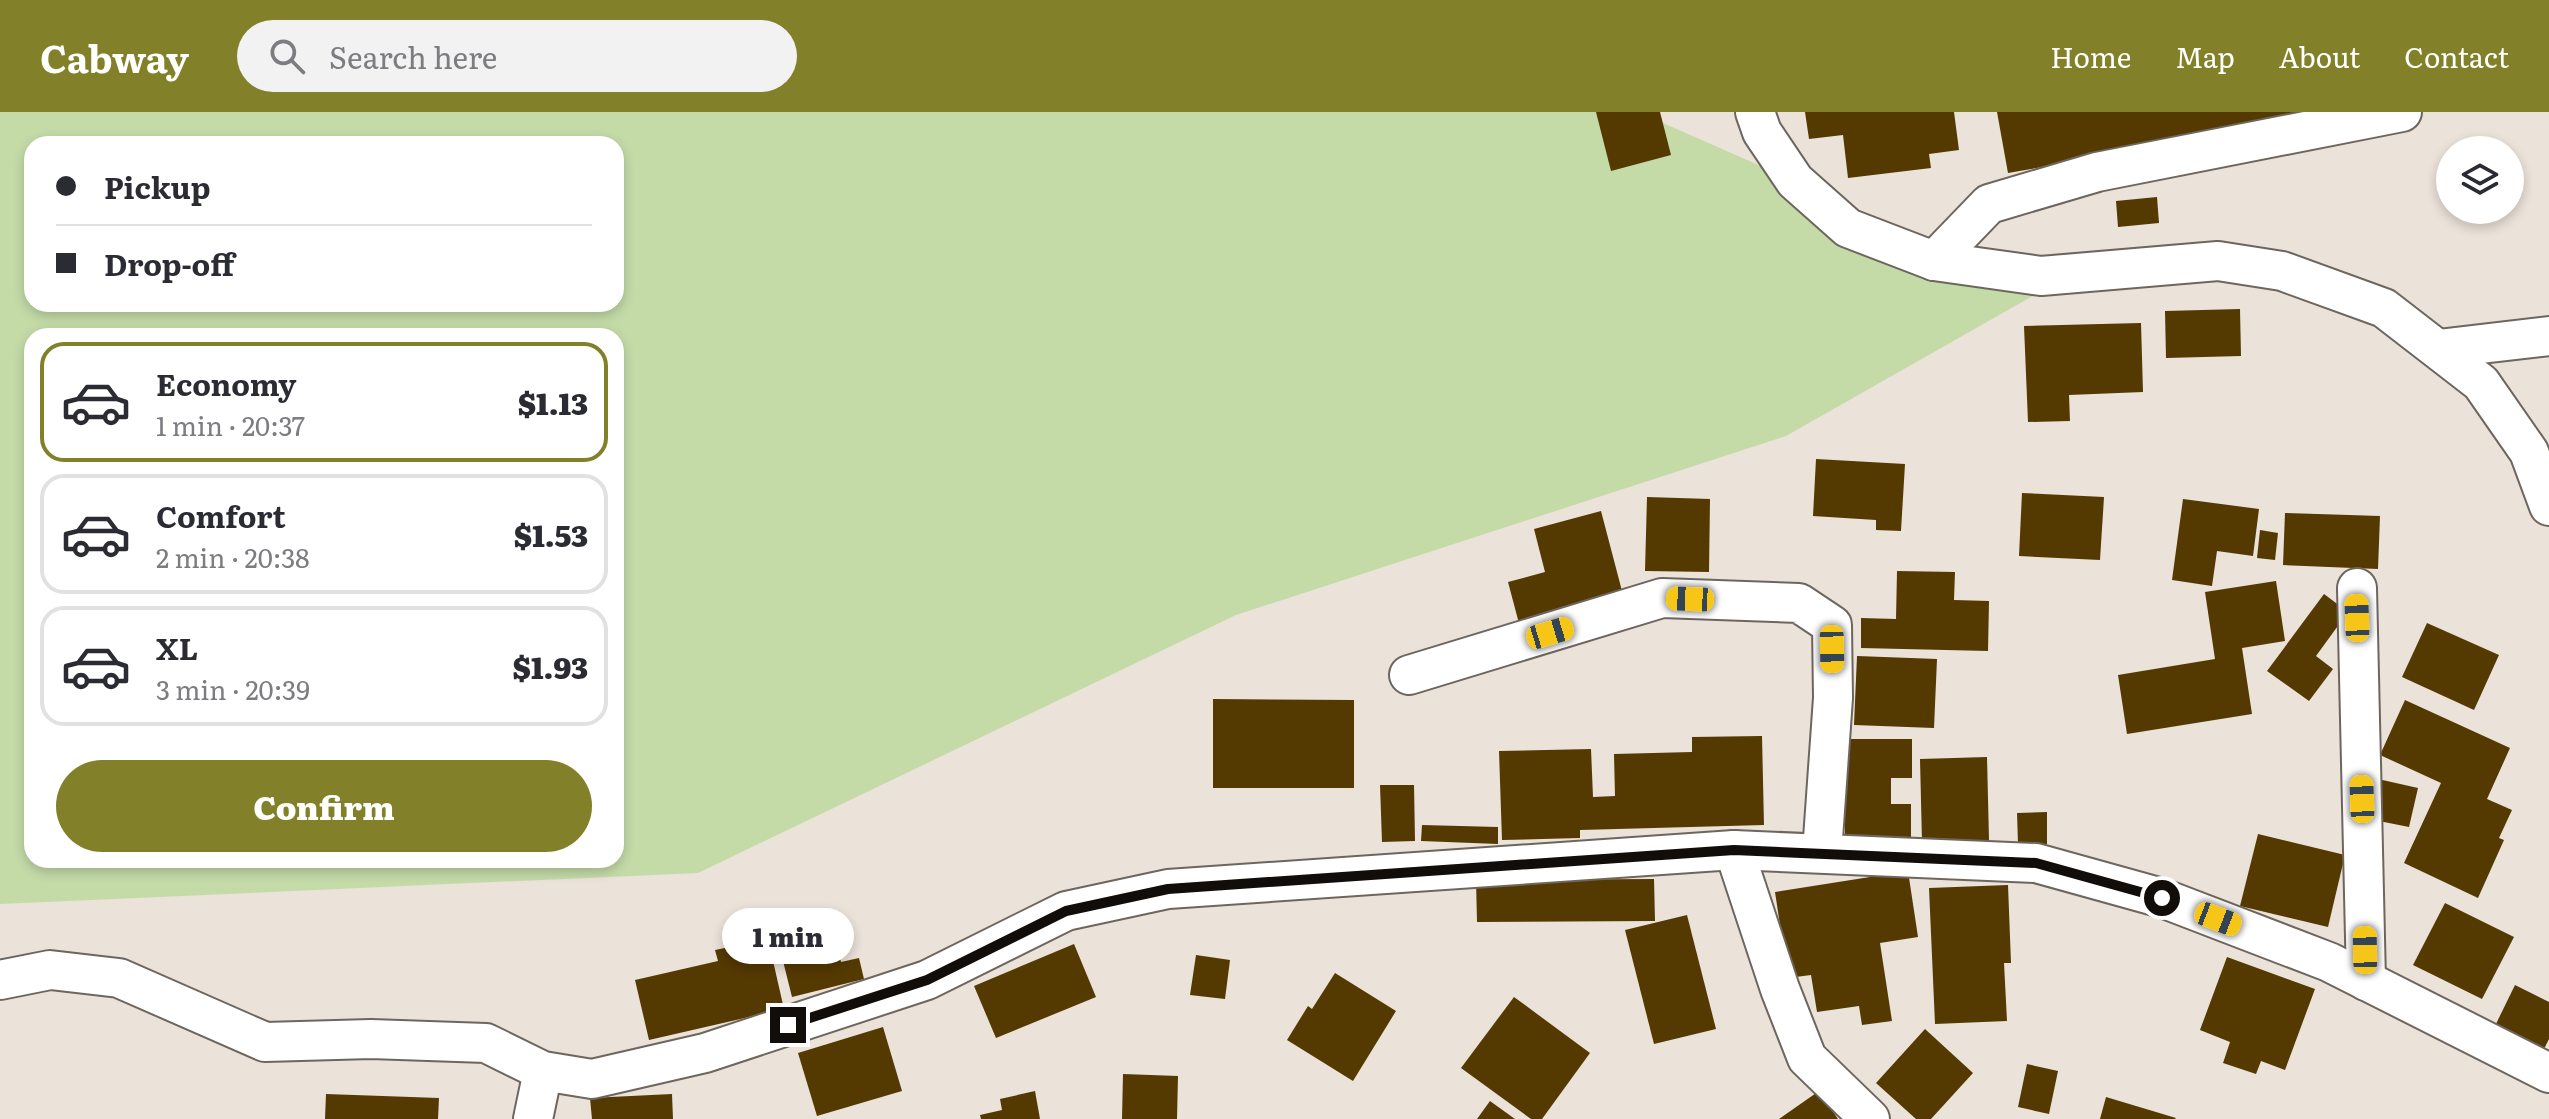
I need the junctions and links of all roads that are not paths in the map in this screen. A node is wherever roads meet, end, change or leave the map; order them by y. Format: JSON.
{"nodes":[{"id":1,"x":1755,"y":112,"type":"edge"},
{"id":2,"x":2402,"y":112,"type":"edge"},
{"id":3,"x":1934,"y":261,"type":"junction"},
{"id":4,"x":2549,"y":336,"type":"edge"},
{"id":5,"x":2438,"y":349,"type":"junction"},
{"id":6,"x":2539,"y":457,"type":"edge"},
{"id":7,"x":2549,"y":506,"type":"edge"},
{"id":8,"x":2357,"y":588,"type":"dead end"},
{"id":9,"x":1409,"y":675,"type":"dead end"},
{"id":10,"x":1734,"y":850,"type":"junction"},
{"id":11,"x":1822,"y":853,"type":"junction"},
{"id":12,"x":0,"y":980,"type":"edge"},
{"id":13,"x":2366,"y":981,"type":"junction"},
{"id":14,"x":543,"y":1071,"type":"junction"},
{"id":15,"x":2549,"y":1073,"type":"edge"},
{"id":16,"x":533,"y":1119,"type":"edge"},
{"id":17,"x":1870,"y":1119,"type":"edge"}],
"edges":[{"from":1,"to":3,"type":"street"},
{"from":2,"to":3,"type":"street"},
{"from":3,"to":5,"type":"street"},
{"from":4,"to":5,"type":"street"},
{"from":5,"to":6,"type":"street"},
{"from":6,"to":7,"type":"street"},
{"from":8,"to":13,"type":"street"},
{"from":9,"to":11,"type":"street"},
{"from":10,"to":11,"type":"street"},
{"from":10,"to":14,"type":"street"},
{"from":10,"to":17,"type":"street"},
{"from":11,"to":13,"type":"street"},
{"from":12,"to":14,"type":"street"},
{"from":13,"to":15,"type":"street"},
{"from":14,"to":16,"type":"street"}]}
